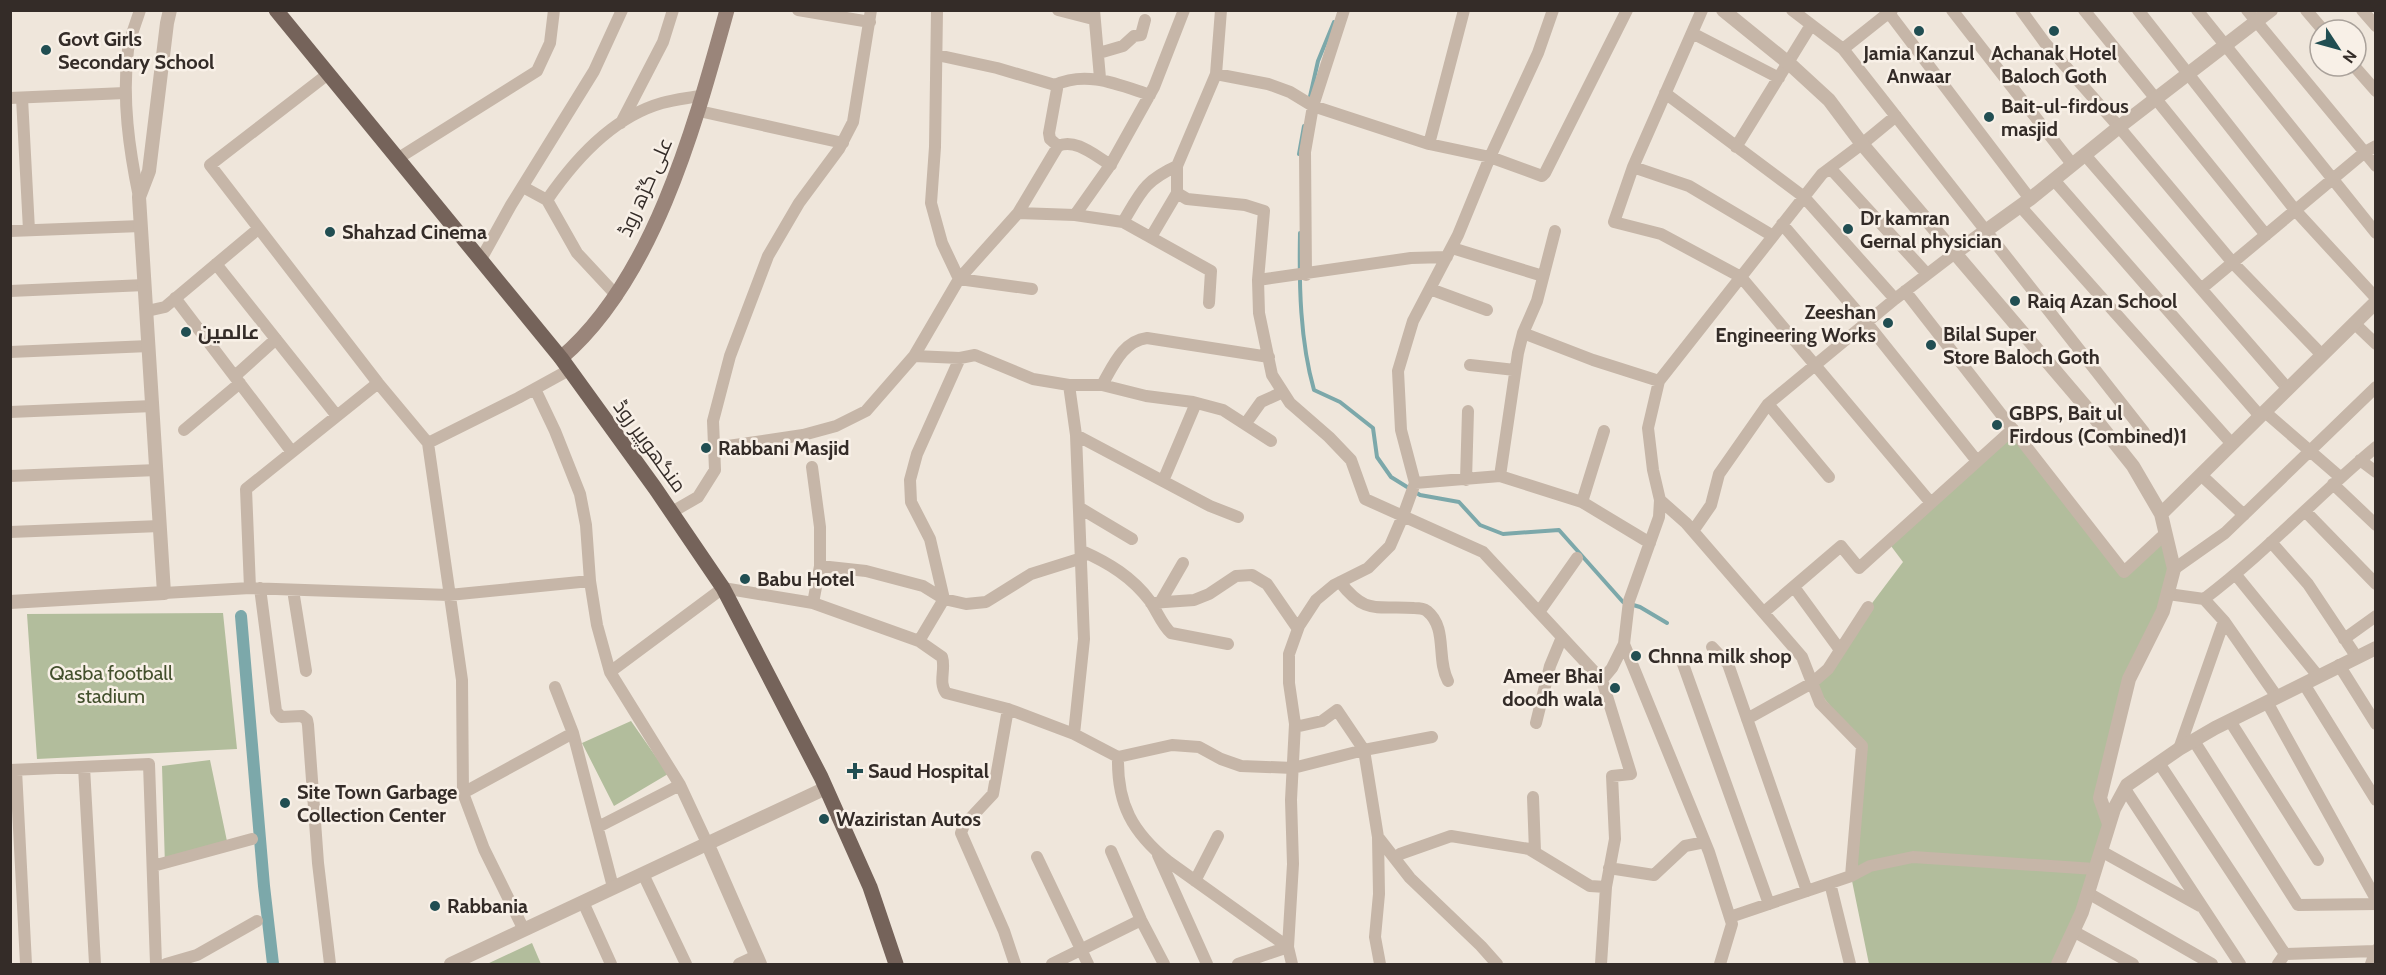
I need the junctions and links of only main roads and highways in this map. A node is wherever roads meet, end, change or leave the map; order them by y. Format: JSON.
{"nodes":[{"id":1,"x":276,"y":10,"type":"edge"},
{"id":2,"x":727,"y":10,"type":"edge"},
{"id":3,"x":565,"y":364,"type":"junction"},
{"id":4,"x":896,"y":964,"type":"edge"}],
"edges":[{"from":1,"to":3,"type":"main road","name":"منگھوپیر روڈ"},
{"from":2,"to":3,"type":"main road","name":"علی گڑھ روڈ"},
{"from":3,"to":4,"type":"main road","name":"منگھوپیر روڈ"}]}
